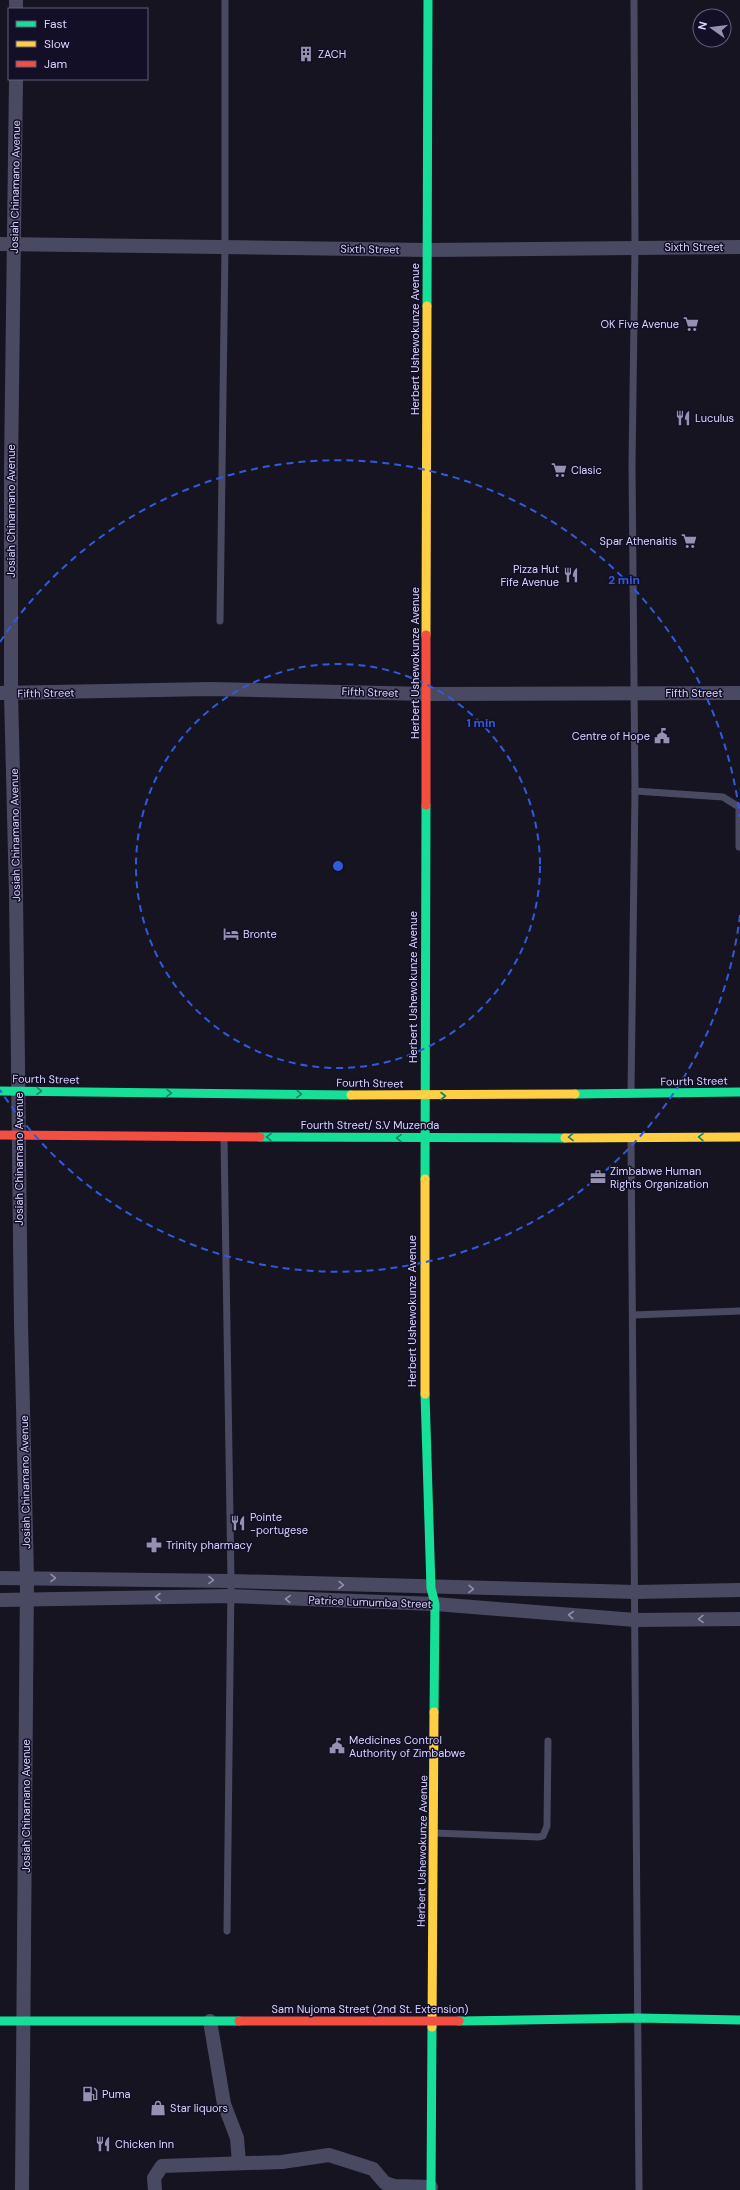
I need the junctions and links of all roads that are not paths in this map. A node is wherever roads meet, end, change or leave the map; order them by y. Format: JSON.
{"nodes":[{"id":1,"x":225,"y":0,"type":"edge"},
{"id":2,"x":428,"y":0,"type":"edge"},
{"id":3,"x":634,"y":0,"type":"edge"},
{"id":4,"x":16,"y":80,"type":"edge"},
{"id":5,"x":0,"y":244,"type":"edge"},
{"id":6,"x":14,"y":244,"type":"junction"},
{"id":7,"x":225,"y":247,"type":"junction"},
{"id":8,"x":740,"y":247,"type":"edge"},
{"id":9,"x":636,"y":248,"type":"junction"},
{"id":10,"x":427,"y":250,"type":"junction"},
{"id":11,"x":220,"y":621,"type":"dead end"},
{"id":12,"x":740,"y":693,"type":"edge"},
{"id":13,"x":6,"y":694,"type":"edge"},
{"id":14,"x":428,"y":694,"type":"junction"},
{"id":15,"x":634,"y":694,"type":"junction"},
{"id":16,"x":635,"y":791,"type":"junction"},
{"id":17,"x":739,"y":847,"type":"edge"},
{"id":18,"x":0,"y":1091,"type":"edge"},
{"id":19,"x":19,"y":1091,"type":"junction"},
{"id":20,"x":740,"y":1092,"type":"edge"},
{"id":21,"x":631,"y":1095,"type":"junction"},
{"id":22,"x":425,"y":1096,"type":"junction"},
{"id":23,"x":0,"y":1135,"type":"edge"},
{"id":24,"x":18,"y":1135,"type":"junction"},
{"id":25,"x":224,"y":1136,"type":"junction"},
{"id":26,"x":631,"y":1136,"type":"junction"},
{"id":27,"x":424,"y":1138,"type":"junction"},
{"id":28,"x":740,"y":1138,"type":"edge"},
{"id":29,"x":740,"y":1311,"type":"edge"},
{"id":30,"x":633,"y":1315,"type":"junction"},
{"id":31,"x":0,"y":1578,"type":"edge"},
{"id":32,"x":27,"y":1578,"type":"junction"},
{"id":33,"x":231,"y":1581,"type":"junction"},
{"id":34,"x":431,"y":1588,"type":"junction"},
{"id":35,"x":740,"y":1590,"type":"edge"},
{"id":36,"x":635,"y":1592,"type":"junction"},
{"id":37,"x":230,"y":1596,"type":"junction"},
{"id":38,"x":27,"y":1599,"type":"junction"},
{"id":39,"x":0,"y":1600,"type":"edge"},
{"id":40,"x":435,"y":1604,"type":"junction"},
{"id":41,"x":740,"y":1619,"type":"edge"},
{"id":42,"x":635,"y":1620,"type":"junction"},
{"id":43,"x":548,"y":1741,"type":"dead end"},
{"id":44,"x":435,"y":1833,"type":"junction"},
{"id":45,"x":227,"y":1931,"type":"dead end"},
{"id":46,"x":638,"y":2018,"type":"junction"},
{"id":47,"x":740,"y":2020,"type":"edge"},
{"id":48,"x":0,"y":2021,"type":"edge"},
{"id":49,"x":24,"y":2021,"type":"junction"},
{"id":50,"x":210,"y":2021,"type":"junction"},
{"id":51,"x":432,"y":2021,"type":"junction"},
{"id":52,"x":239,"y":2164,"type":"junction"},
{"id":53,"x":431,"y":2188,"type":"edge"},
{"id":54,"x":22,"y":2190,"type":"edge"},
{"id":55,"x":155,"y":2190,"type":"edge"},
{"id":56,"x":639,"y":2190,"type":"edge"}],
"edges":[{"from":1,"to":7,"type":"lane"},
{"from":2,"to":10,"type":"main road","name":"Herbert Ushewokunze Avenue"},
{"from":3,"to":9,"type":"lane"},
{"from":4,"to":6,"type":"street","name":"Josiah Chinamano Avenue"},
{"from":5,"to":6,"type":"street","name":"Sixth Street"},
{"from":6,"to":7,"type":"street","name":"Sixth Street"},
{"from":6,"to":13,"type":"street","name":"Josiah Chinamano Avenue"},
{"from":7,"to":10,"type":"street","name":"Sixth Street"},
{"from":7,"to":11,"type":"lane"},
{"from":8,"to":9,"type":"street","name":"Sixth Street"},
{"from":9,"to":10,"type":"street","name":"Sixth Street"},
{"from":9,"to":15,"type":"lane"},
{"from":10,"to":14,"type":"main road","name":"Herbert Ushewokunze Avenue"},
{"from":12,"to":15,"type":"street","name":"Fifth Street"},
{"from":13,"to":14,"type":"street","name":"Fifth Street"},
{"from":13,"to":19,"type":"street","name":"Josiah Chinamano Avenue"},
{"from":14,"to":15,"type":"street","name":"Fifth Street"},
{"from":14,"to":22,"type":"main road","name":"Herbert Ushewokunze Avenue"},
{"from":15,"to":16,"type":"lane"},
{"from":16,"to":17,"type":"lane"},
{"from":16,"to":21,"type":"lane"},
{"from":18,"to":19,"type":"main road","name":"Fourth Street"},
{"from":19,"to":22,"type":"main road","name":"Fourth Street","one_way":true},
{"from":19,"to":24,"type":"street","name":"Josiah Chinamano Avenue"},
{"from":20,"to":21,"type":"main road","name":"Fourth Street"},
{"from":22,"to":21,"type":"main road","name":"Fourth Street","one_way":true},
{"from":22,"to":27,"type":"main road","name":"Herbert Ushewokunze Avenue"},
{"from":23,"to":24,"type":"main road","name":"Fourth Street/ S.V Muzenda"},
{"from":24,"to":25,"type":"main road","name":"Fourth Street/ S.V Muzenda"},
{"from":24,"to":32,"type":"street","name":"Josiah Chinamano Avenue"},
{"from":27,"to":25,"type":"main road","name":"Fourth Street/ S.V Muzenda","one_way":true},
{"from":25,"to":33,"type":"lane"},
{"from":26,"to":27,"type":"main road","name":"Fourth Street/ S.V Muzenda","one_way":true},
{"from":28,"to":26,"type":"main road","name":"Fourth Street/ S.V Muzenda","one_way":true},
{"from":26,"to":30,"type":"lane"},
{"from":27,"to":34,"type":"main road","name":"Herbert Ushewokunze Avenue"},
{"from":29,"to":30,"type":"lane"},
{"from":30,"to":36,"type":"lane"},
{"from":31,"to":32,"type":"street","name":"Patrice Lumumba Street"},
{"from":32,"to":33,"type":"street","name":"Patrice Lumumba Street","one_way":true},
{"from":32,"to":38,"type":"street","name":"Josiah Chinamano Avenue"},
{"from":33,"to":34,"type":"street","name":"Patrice Lumumba Street","one_way":true},
{"from":33,"to":37,"type":"lane"},
{"from":34,"to":36,"type":"street","name":"Patrice Lumumba Street","one_way":true},
{"from":34,"to":40,"type":"main road","name":"Herbert Ushewokunze Avenue"},
{"from":35,"to":36,"type":"street","name":"Patrice Lumumba Street"},
{"from":36,"to":42,"type":"lane"},
{"from":37,"to":38,"type":"street","name":"Patrice Lumumba Street","one_way":true},
{"from":40,"to":37,"type":"street","name":"Patrice Lumumba Street","one_way":true},
{"from":37,"to":45,"type":"lane"},
{"from":38,"to":39,"type":"street","name":"Patrice Lumumba Street"},
{"from":38,"to":49,"type":"street","name":"Josiah Chinamano Avenue"},
{"from":42,"to":40,"type":"street","name":"Patrice Lumumba Street","one_way":true},
{"from":40,"to":44,"type":"main road","name":"Herbert Ushewokunze Avenue"},
{"from":41,"to":42,"type":"street","name":"Patrice Lumumba Street","one_way":true},
{"from":42,"to":46,"type":"lane"},
{"from":43,"to":44,"type":"lane"},
{"from":44,"to":51,"type":"main road","name":"Herbert Ushewokunze Avenue"},
{"from":46,"to":47,"type":"main road","name":"Sam Nujoma Street (2nd St. Extension)"},
{"from":46,"to":51,"type":"main road","name":"Sam Nujoma Street (2nd St. Extension)"},
{"from":46,"to":56,"type":"lane"},
{"from":48,"to":49,"type":"main road","name":"Sam Nujoma Street (2nd St. Extension)"},
{"from":49,"to":50,"type":"main road","name":"Sam Nujoma Street (2nd St. Extension)"},
{"from":49,"to":54,"type":"street","name":"Josiah Chinamano Avenue"},
{"from":50,"to":51,"type":"main road","name":"Sam Nujoma Street (2nd St. Extension)"},
{"from":50,"to":52,"type":"street"},
{"from":51,"to":53,"type":"main road","name":"Herbert Ushewokunze Avenue"},
{"from":52,"to":53,"type":"street"},
{"from":52,"to":55,"type":"street"}]}
